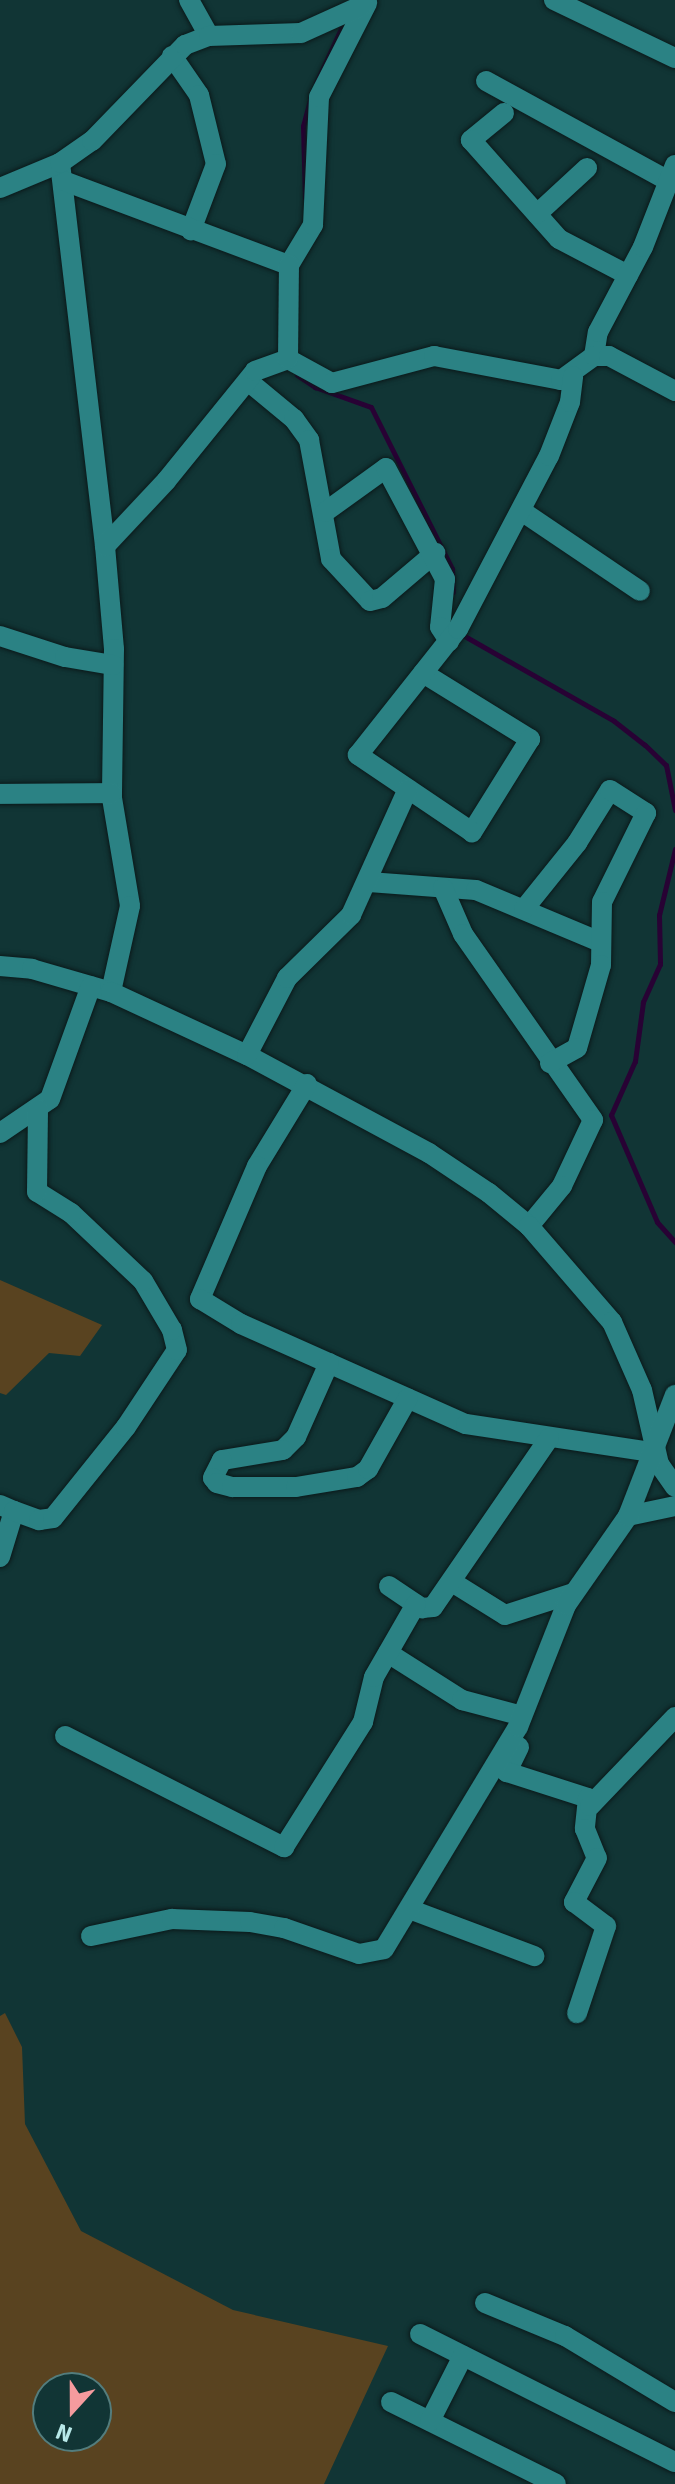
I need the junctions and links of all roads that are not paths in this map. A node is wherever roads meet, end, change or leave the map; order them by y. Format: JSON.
{"nodes":[{"id":1,"x":189,"y":0,"type":"edge"},
{"id":2,"x":554,"y":0,"type":"edge"},
{"id":3,"x":369,"y":1,"type":"edge"},
{"id":4,"x":209,"y":36,"type":"junction"},
{"id":5,"x":172,"y":56,"type":"junction"},
{"id":6,"x":675,"y":58,"type":"edge"},
{"id":7,"x":486,"y":81,"type":"dead end"},
{"id":8,"x":504,"y":113,"type":"dead end"},
{"id":9,"x":587,"y":168,"type":"dead end"},
{"id":10,"x":62,"y":172,"type":"junction"},
{"id":11,"x":672,"y":173,"type":"edge"},
{"id":12,"x":0,"y":188,"type":"edge"},
{"id":13,"x":537,"y":214,"type":"junction"},
{"id":14,"x":191,"y":230,"type":"junction"},
{"id":15,"x":289,"y":265,"type":"junction"},
{"id":16,"x":628,"y":275,"type":"junction"},
{"id":17,"x":594,"y":356,"type":"junction"},
{"id":18,"x":288,"y":359,"type":"junction"},
{"id":19,"x":573,"y":376,"type":"junction"},
{"id":20,"x":248,"y":381,"type":"junction"},
{"id":21,"x":675,"y":391,"type":"edge"},
{"id":22,"x":325,"y":512,"type":"junction"},
{"id":23,"x":523,"y":512,"type":"junction"},
{"id":24,"x":105,"y":546,"type":"junction"},
{"id":25,"x":435,"y":553,"type":"junction"},
{"id":26,"x":640,"y":591,"type":"dead end"},
{"id":27,"x":0,"y":636,"type":"edge"},
{"id":28,"x":449,"y":641,"type":"junction"},
{"id":29,"x":113,"y":665,"type":"junction"},
{"id":30,"x":423,"y":673,"type":"junction"},
{"id":31,"x":408,"y":789,"type":"junction"},
{"id":32,"x":112,"y":793,"type":"junction"},
{"id":33,"x":0,"y":794,"type":"edge"},
{"id":34,"x":369,"y":882,"type":"junction"},
{"id":35,"x":443,"y":888,"type":"junction"},
{"id":36,"x":524,"y":909,"type":"junction"},
{"id":37,"x":598,"y":941,"type":"junction"},
{"id":38,"x":0,"y":966,"type":"edge"},
{"id":39,"x":91,"y":986,"type":"junction"},
{"id":40,"x":111,"y":992,"type":"junction"},
{"id":41,"x":247,"y":1055,"type":"junction"},
{"id":42,"x":550,"y":1063,"type":"junction"},
{"id":43,"x":307,"y":1084,"type":"junction"},
{"id":44,"x":38,"y":1109,"type":"junction"},
{"id":45,"x":0,"y":1133,"type":"edge"},
{"id":46,"x":529,"y":1226,"type":"junction"},
{"id":47,"x":329,"y":1363,"type":"junction"},
{"id":48,"x":675,"y":1395,"type":"edge"},
{"id":49,"x":408,"y":1398,"type":"junction"},
{"id":50,"x":549,"y":1438,"type":"junction"},
{"id":51,"x":654,"y":1447,"type":"junction"},
{"id":52,"x":675,"y":1487,"type":"edge"},
{"id":53,"x":675,"y":1506,"type":"edge"},
{"id":54,"x":7,"y":1508,"type":"edge"},
{"id":55,"x":628,"y":1516,"type":"junction"},
{"id":56,"x":0,"y":1557,"type":"edge"},
{"id":57,"x":452,"y":1582,"type":"junction"},
{"id":58,"x":389,"y":1586,"type":"dead end"},
{"id":59,"x":573,"y":1593,"type":"junction"},
{"id":60,"x":416,"y":1604,"type":"junction"},
{"id":61,"x":388,"y":1653,"type":"junction"},
{"id":62,"x":675,"y":1717,"type":"edge"},
{"id":63,"x":518,"y":1725,"type":"junction"},
{"id":64,"x":65,"y":1736,"type":"dead end"},
{"id":65,"x":590,"y":1806,"type":"junction"},
{"id":66,"x":409,"y":1909,"type":"junction"},
{"id":67,"x":91,"y":1936,"type":"dead end"},
{"id":68,"x":534,"y":1956,"type":"dead end"},
{"id":69,"x":577,"y":2013,"type":"dead end"},
{"id":70,"x":485,"y":2303,"type":"dead end"},
{"id":71,"x":420,"y":2334,"type":"dead end"},
{"id":72,"x":463,"y":2356,"type":"junction"},
{"id":73,"x":391,"y":2402,"type":"dead end"},
{"id":74,"x":675,"y":2402,"type":"edge"},
{"id":75,"x":430,"y":2421,"type":"junction"},
{"id":76,"x":675,"y":2462,"type":"edge"},
{"id":77,"x":556,"y":2484,"type":"edge"}],
"edges":[{"from":1,"to":4,"type":"street"},
{"from":2,"to":6,"type":"street"},
{"from":3,"to":4,"type":"street"},
{"from":3,"to":15,"type":"street"},
{"from":4,"to":5,"type":"street"},
{"from":5,"to":10,"type":"street"},
{"from":5,"to":14,"type":"street"},
{"from":7,"to":11,"type":"street"},
{"from":8,"to":13,"type":"street"},
{"from":9,"to":13,"type":"street"},
{"from":10,"to":12,"type":"street"},
{"from":10,"to":14,"type":"street"},
{"from":10,"to":24,"type":"street"},
{"from":11,"to":16,"type":"street"},
{"from":13,"to":16,"type":"street"},
{"from":14,"to":15,"type":"street"},
{"from":15,"to":18,"type":"street"},
{"from":16,"to":17,"type":"street"},
{"from":17,"to":19,"type":"street"},
{"from":17,"to":21,"type":"street"},
{"from":18,"to":19,"type":"street"},
{"from":18,"to":20,"type":"street"},
{"from":19,"to":23,"type":"street"},
{"from":20,"to":22,"type":"street"},
{"from":20,"to":24,"type":"street"},
{"from":22,"to":25,"type":"street"},
{"from":22,"to":25,"type":"street"},
{"from":23,"to":26,"type":"street"},
{"from":23,"to":28,"type":"street"},
{"from":24,"to":29,"type":"street"},
{"from":25,"to":28,"type":"street"},
{"from":27,"to":29,"type":"street"},
{"from":28,"to":30,"type":"street"},
{"from":29,"to":32,"type":"street"},
{"from":30,"to":31,"type":"street"},
{"from":30,"to":31,"type":"street"},
{"from":31,"to":34,"type":"street"},
{"from":32,"to":33,"type":"street"},
{"from":32,"to":40,"type":"street"},
{"from":34,"to":35,"type":"street"},
{"from":34,"to":41,"type":"street"},
{"from":35,"to":36,"type":"street"},
{"from":35,"to":42,"type":"street"},
{"from":36,"to":37,"type":"street"},
{"from":36,"to":37,"type":"street"},
{"from":37,"to":42,"type":"street"},
{"from":38,"to":39,"type":"street"},
{"from":39,"to":40,"type":"street"},
{"from":39,"to":44,"type":"street"},
{"from":40,"to":41,"type":"street"},
{"from":41,"to":43,"type":"street"},
{"from":42,"to":46,"type":"street"},
{"from":43,"to":46,"type":"street"},
{"from":43,"to":47,"type":"street"},
{"from":44,"to":45,"type":"street"},
{"from":44,"to":54,"type":"street"},
{"from":46,"to":51,"type":"street"},
{"from":47,"to":49,"type":"street"},
{"from":47,"to":49,"type":"street"},
{"from":48,"to":51,"type":"street"},
{"from":49,"to":50,"type":"street"},
{"from":50,"to":51,"type":"street"},
{"from":50,"to":57,"type":"street"},
{"from":51,"to":52,"type":"street"},
{"from":51,"to":55,"type":"street"},
{"from":53,"to":55,"type":"street"},
{"from":54,"to":56,"type":"street"},
{"from":55,"to":59,"type":"street"},
{"from":57,"to":59,"type":"street"},
{"from":57,"to":60,"type":"street"},
{"from":58,"to":60,"type":"street"},
{"from":59,"to":63,"type":"street"},
{"from":60,"to":61,"type":"street"},
{"from":61,"to":63,"type":"street"},
{"from":61,"to":64,"type":"street"},
{"from":62,"to":65,"type":"street"},
{"from":63,"to":65,"type":"street"},
{"from":63,"to":66,"type":"street"},
{"from":65,"to":69,"type":"street"},
{"from":66,"to":67,"type":"street"},
{"from":66,"to":68,"type":"street"},
{"from":70,"to":74,"type":"street"},
{"from":71,"to":72,"type":"street"},
{"from":72,"to":75,"type":"street"},
{"from":72,"to":76,"type":"street"},
{"from":73,"to":75,"type":"street"},
{"from":75,"to":77,"type":"street"}]}
